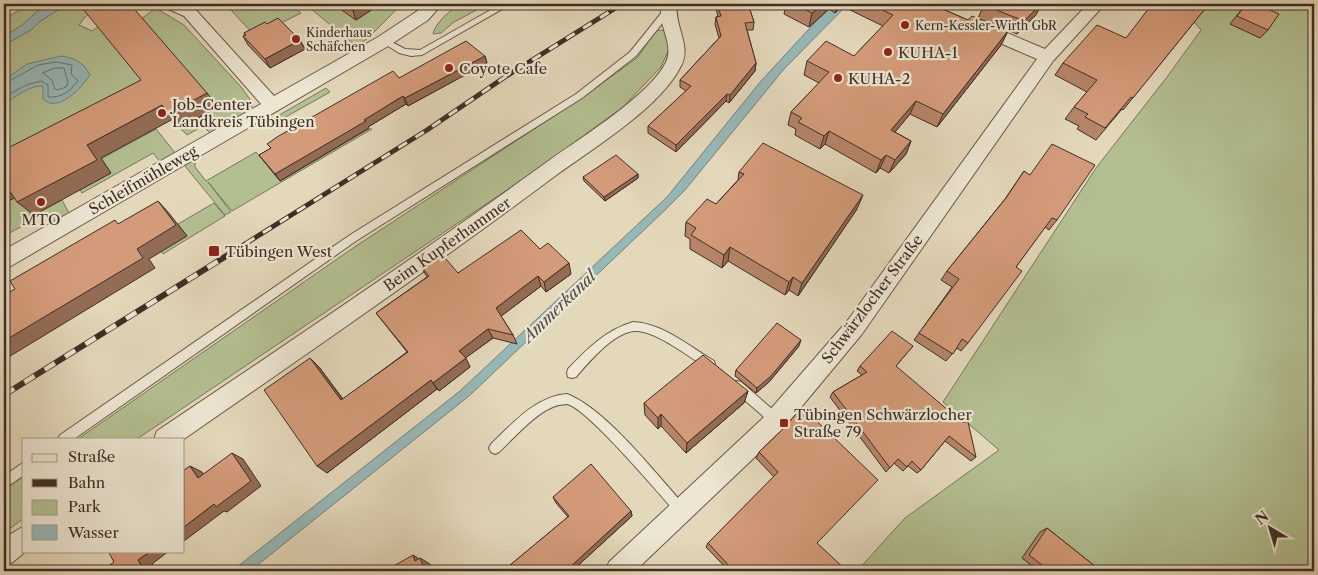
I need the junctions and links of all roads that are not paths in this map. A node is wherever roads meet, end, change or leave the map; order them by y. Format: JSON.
{"nodes":[{"id":1,"x":171,"y":4,"type":"edge"},
{"id":2,"x":434,"y":4,"type":"edge"},
{"id":3,"x":507,"y":4,"type":"edge"},
{"id":4,"x":1097,"y":4,"type":"edge"},
{"id":5,"x":671,"y":6,"type":"edge"},
{"id":6,"x":194,"y":8,"type":"edge"},
{"id":7,"x":964,"y":21,"type":"edge"},
{"id":8,"x":384,"y":41,"type":"junction"},
{"id":9,"x":1047,"y":57,"type":"junction"},
{"id":10,"x":273,"y":106,"type":"junction"},
{"id":11,"x":4,"y":260,"type":"edge"},
{"id":12,"x":572,"y":372,"type":"dead end"},
{"id":13,"x":776,"y":420,"type":"junction"},
{"id":14,"x":65,"y":438,"type":"edge"},
{"id":15,"x":166,"y":438,"type":"edge"},
{"id":16,"x":494,"y":448,"type":"dead end"},
{"id":17,"x":22,"y":470,"type":"edge"},
{"id":18,"x":4,"y":483,"type":"edge"},
{"id":19,"x":682,"y":511,"type":"junction"},
{"id":20,"x":22,"y":540,"type":"edge"},
{"id":21,"x":4,"y":553,"type":"edge"},
{"id":22,"x":618,"y":571,"type":"edge"}],
"edges":[{"from":1,"to":6,"type":"street"},
{"from":2,"to":8,"type":"street","name":"Schleifmühleweg"},
{"from":3,"to":8,"type":"lane"},
{"from":4,"to":9,"type":"street","name":"Schwärzlocher Straße"},
{"from":5,"to":14,"type":"lane","name":"Beim Kupferhammer"},
{"from":5,"to":15,"type":"street","name":"Beim Kupferhammer"},
{"from":6,"to":10,"type":"street"},
{"from":7,"to":9,"type":"street"},
{"from":8,"to":10,"type":"street","name":"Schleifmühleweg"},
{"from":9,"to":13,"type":"street","name":"Schwärzlocher Straße"},
{"from":10,"to":11,"type":"street","name":"Schleifmühleweg"},
{"from":12,"to":13,"type":"lane"},
{"from":13,"to":19,"type":"street","name":"Schwärzlocher Straße"},
{"from":16,"to":19,"type":"lane"},
{"from":17,"to":18,"type":"lane"},
{"from":19,"to":22,"type":"street","name":"Schwärzlocher Straße"},
{"from":20,"to":21,"type":"street"}]}
